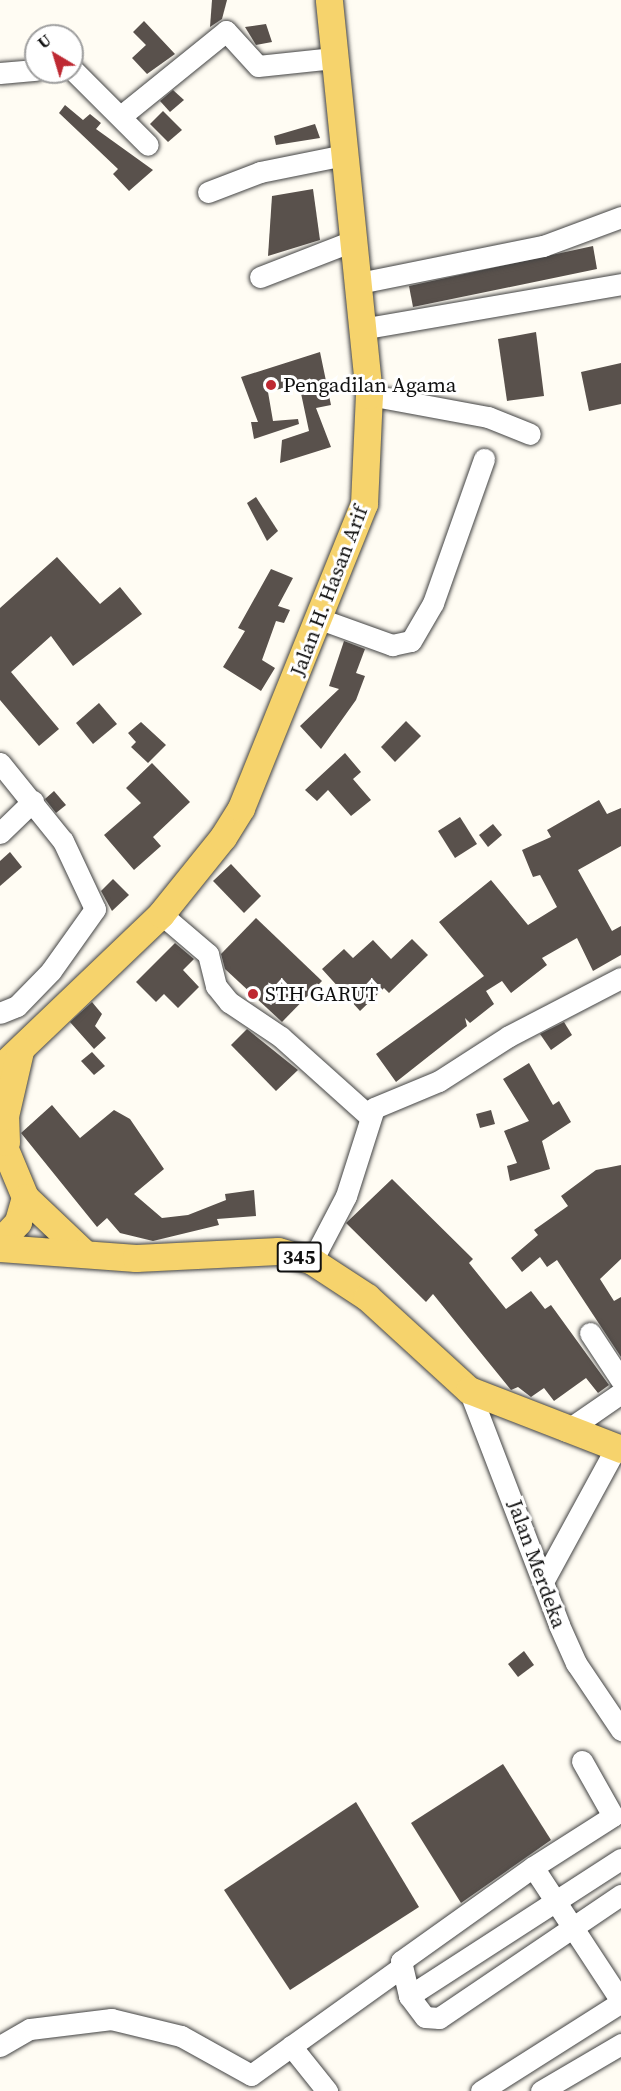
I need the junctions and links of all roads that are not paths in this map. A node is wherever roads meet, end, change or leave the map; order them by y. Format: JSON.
{"nodes":[{"id":1,"x":329,"y":0,"type":"edge"},
{"id":2,"x":334,"y":58,"type":"junction"},
{"id":3,"x":24,"y":71,"type":"edge"},
{"id":4,"x":0,"y":73,"type":"edge"},
{"id":5,"x":84,"y":80,"type":"edge"},
{"id":6,"x":122,"y":116,"type":"junction"},
{"id":7,"x":148,"y":145,"type":"dead end"},
{"id":8,"x":344,"y":154,"type":"junction"},
{"id":9,"x":208,"y":192,"type":"dead end"},
{"id":10,"x":621,"y":217,"type":"edge"},
{"id":11,"x":355,"y":240,"type":"junction"},
{"id":12,"x":260,"y":277,"type":"dead end"},
{"id":13,"x":358,"y":283,"type":"junction"},
{"id":14,"x":621,"y":285,"type":"edge"},
{"id":15,"x":361,"y":329,"type":"junction"},
{"id":16,"x":369,"y":395,"type":"junction"},
{"id":17,"x":530,"y":434,"type":"dead end"},
{"id":18,"x":484,"y":459,"type":"dead end"},
{"id":19,"x":320,"y":619,"type":"junction"},
{"id":20,"x":0,"y":763,"type":"edge"},
{"id":21,"x":33,"y":801,"type":"junction"},
{"id":22,"x":0,"y":833,"type":"edge"},
{"id":23,"x":161,"y":914,"type":"junction"},
{"id":24,"x":51,"y":971,"type":"junction"},
{"id":25,"x":621,"y":978,"type":"edge"},
{"id":26,"x":75,"y":998,"type":"junction"},
{"id":27,"x":9,"y":1010,"type":"edge"},
{"id":28,"x":42,"y":1030,"type":"junction"},
{"id":29,"x":10,"y":1060,"type":"edge"},
{"id":30,"x":368,"y":1115,"type":"junction"},
{"id":31,"x":3,"y":1140,"type":"edge"},
{"id":32,"x":25,"y":1197,"type":"junction"},
{"id":33,"x":0,"y":1241,"type":"edge"},
{"id":34,"x":0,"y":1248,"type":"edge"},
{"id":35,"x":83,"y":1252,"type":"junction"},
{"id":36,"x":312,"y":1261,"type":"junction"},
{"id":37,"x":590,"y":1333,"type":"dead end"},
{"id":38,"x":621,"y":1380,"type":"edge"},
{"id":39,"x":469,"y":1390,"type":"junction"},
{"id":40,"x":621,"y":1393,"type":"edge"},
{"id":41,"x":567,"y":1431,"type":"junction"},
{"id":42,"x":619,"y":1448,"type":"edge"},
{"id":43,"x":545,"y":1578,"type":"junction"},
{"id":44,"x":621,"y":1730,"type":"edge"},
{"id":45,"x":582,"y":1761,"type":"dead end"},
{"id":46,"x":621,"y":1859,"type":"edge"},
{"id":47,"x":534,"y":1867,"type":"junction"},
{"id":48,"x":621,"y":1895,"type":"edge"},
{"id":49,"x":556,"y":1901,"type":"junction"},
{"id":50,"x":574,"y":1925,"type":"junction"},
{"id":51,"x":399,"y":1969,"type":"junction"},
{"id":52,"x":409,"y":1996,"type":"junction"},
{"id":53,"x":621,"y":2001,"type":"edge"},
{"id":54,"x":621,"y":2044,"type":"edge"},
{"id":55,"x":0,"y":2046,"type":"edge"},
{"id":56,"x":291,"y":2046,"type":"junction"},
{"id":57,"x":327,"y":2091,"type":"edge"},
{"id":58,"x":481,"y":2091,"type":"edge"},
{"id":59,"x":541,"y":2091,"type":"edge"}],
"edges":[{"from":1,"to":2,"type":"main road","name":"Jalan H. Hasan Arif"},
{"from":2,"to":6,"type":"street"},
{"from":2,"to":8,"type":"main road","name":"Jalan H. Hasan Arif"},
{"from":3,"to":4,"type":"street"},
{"from":5,"to":6,"type":"street"},
{"from":6,"to":7,"type":"street"},
{"from":8,"to":9,"type":"street"},
{"from":8,"to":11,"type":"main road","name":"Jalan H. Hasan Arif"},
{"from":10,"to":13,"type":"street"},
{"from":11,"to":12,"type":"street"},
{"from":11,"to":13,"type":"main road","name":"Jalan H. Hasan Arif"},
{"from":13,"to":15,"type":"main road","name":"Jalan H. Hasan Arif"},
{"from":14,"to":15,"type":"street"},
{"from":15,"to":16,"type":"main road","name":"Jalan H. Hasan Arif"},
{"from":16,"to":17,"type":"street"},
{"from":16,"to":19,"type":"main road","name":"Jalan H. Hasan Arif"},
{"from":18,"to":19,"type":"street"},
{"from":19,"to":23,"type":"main road","name":"Jalan H. Hasan Arif"},
{"from":20,"to":21,"type":"street"},
{"from":21,"to":22,"type":"street"},
{"from":21,"to":24,"type":"street"},
{"from":23,"to":26,"type":"main road","name":"Jalan H. Hasan Arif"},
{"from":23,"to":30,"type":"street"},
{"from":24,"to":26,"type":"street"},
{"from":24,"to":27,"type":"street"},
{"from":25,"to":30,"type":"street"},
{"from":26,"to":28,"type":"main road","name":"Jalan H. Hasan Arif"},
{"from":27,"to":28,"type":"street"},
{"from":28,"to":29,"type":"main road","name":"Jalan H. Hasan Arif"},
{"from":29,"to":31,"type":"main road"},
{"from":30,"to":36,"type":"street"},
{"from":31,"to":32,"type":"main road"},
{"from":32,"to":33,"type":"main road"},
{"from":32,"to":35,"type":"main road"},
{"from":34,"to":35,"type":"main road","number":"345"},
{"from":35,"to":36,"type":"main road","number":"345"},
{"from":36,"to":39,"type":"main road","number":"345"},
{"from":37,"to":38,"type":"street"},
{"from":39,"to":41,"type":"main road","number":"345"},
{"from":39,"to":43,"type":"street","name":"Jalan Merdeka"},
{"from":40,"to":41,"type":"street"},
{"from":41,"to":42,"type":"main road","number":"345"},
{"from":42,"to":43,"type":"street"},
{"from":43,"to":44,"type":"street","name":"Jalan Merdeka"},
{"from":45,"to":47,"type":"street"},
{"from":46,"to":49,"type":"street"},
{"from":47,"to":49,"type":"street"},
{"from":47,"to":51,"type":"street"},
{"from":48,"to":50,"type":"street"},
{"from":49,"to":50,"type":"street"},
{"from":49,"to":52,"type":"street"},
{"from":50,"to":52,"type":"street"},
{"from":50,"to":53,"type":"street"},
{"from":51,"to":52,"type":"street"},
{"from":51,"to":56,"type":"street"},
{"from":53,"to":58,"type":"street"},
{"from":54,"to":59,"type":"street"},
{"from":55,"to":56,"type":"street"},
{"from":56,"to":57,"type":"street"}]}
